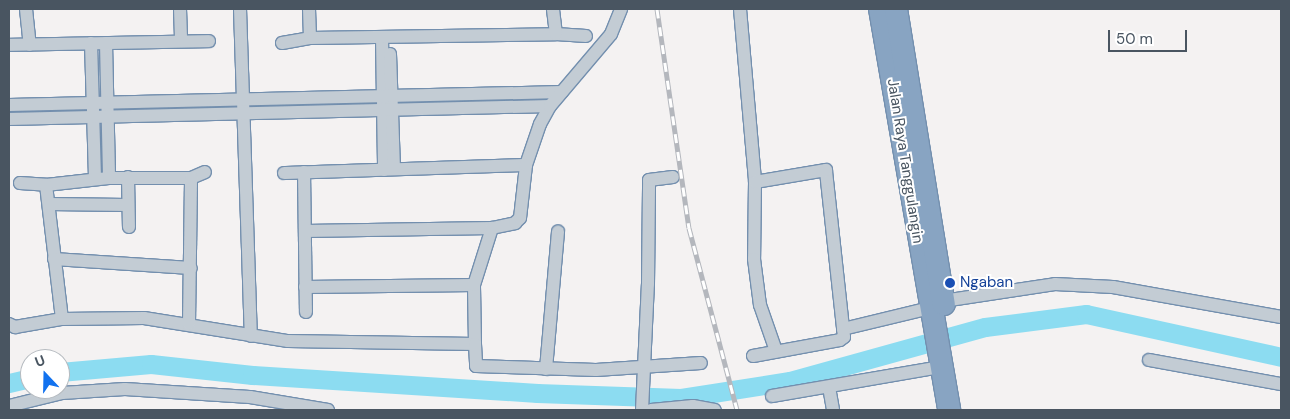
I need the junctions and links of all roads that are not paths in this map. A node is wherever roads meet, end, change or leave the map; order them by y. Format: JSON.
{"nodes":[{"id":1,"x":26,"y":9,"type":"edge"},
{"id":2,"x":180,"y":9,"type":"edge"},
{"id":3,"x":240,"y":9,"type":"edge"},
{"id":4,"x":309,"y":9,"type":"edge"},
{"id":5,"x":553,"y":9,"type":"edge"},
{"id":6,"x":621,"y":9,"type":"edge"},
{"id":7,"x":740,"y":9,"type":"edge"},
{"id":8,"x":880,"y":9,"type":"edge"},
{"id":9,"x":896,"y":9,"type":"edge"},
{"id":10,"x":556,"y":34,"type":"junction"},
{"id":11,"x":586,"y":36,"type":"dead end"},
{"id":12,"x":386,"y":37,"type":"junction"},
{"id":13,"x":310,"y":38,"type":"junction"},
{"id":14,"x":181,"y":40,"type":"junction"},
{"id":15,"x":209,"y":41,"type":"dead end"},
{"id":16,"x":91,"y":43,"type":"junction"},
{"id":17,"x":106,"y":43,"type":"junction"},
{"id":18,"x":282,"y":43,"type":"dead end"},
{"id":19,"x":9,"y":45,"type":"edge"},
{"id":20,"x":30,"y":45,"type":"junction"},
{"id":21,"x":562,"y":92,"type":"junction"},
{"id":22,"x":387,"y":94,"type":"junction"},
{"id":23,"x":242,"y":98,"type":"junction"},
{"id":24,"x":93,"y":102,"type":"junction"},
{"id":25,"x":108,"y":102,"type":"junction"},
{"id":26,"x":9,"y":105,"type":"edge"},
{"id":27,"x":550,"y":106,"type":"junction"},
{"id":28,"x":387,"y":109,"type":"junction"},
{"id":29,"x":242,"y":112,"type":"junction"},
{"id":30,"x":94,"y":116,"type":"junction"},
{"id":31,"x":108,"y":117,"type":"junction"},
{"id":32,"x":9,"y":119,"type":"edge"},
{"id":33,"x":526,"y":166,"type":"junction"},
{"id":34,"x":389,"y":170,"type":"junction"},
{"id":35,"x":205,"y":172,"type":"dead end"},
{"id":36,"x":284,"y":172,"type":"dead end"},
{"id":37,"x":304,"y":172,"type":"junction"},
{"id":38,"x":128,"y":177,"type":"junction"},
{"id":39,"x":674,"y":177,"type":"dead end"},
{"id":40,"x":110,"y":178,"type":"junction"},
{"id":41,"x":192,"y":178,"type":"junction"},
{"id":42,"x":95,"y":179,"type":"junction"},
{"id":43,"x":755,"y":182,"type":"junction"},
{"id":44,"x":20,"y":184,"type":"dead end"},
{"id":45,"x":46,"y":185,"type":"junction"},
{"id":46,"x":49,"y":204,"type":"junction"},
{"id":47,"x":128,"y":205,"type":"junction"},
{"id":48,"x":129,"y":227,"type":"dead end"},
{"id":49,"x":492,"y":228,"type":"junction"},
{"id":50,"x":305,"y":231,"type":"junction"},
{"id":51,"x":558,"y":232,"type":"dead end"},
{"id":52,"x":54,"y":259,"type":"junction"},
{"id":53,"x":191,"y":268,"type":"junction"},
{"id":54,"x":474,"y":285,"type":"junction"},
{"id":55,"x":305,"y":287,"type":"junction"},
{"id":56,"x":937,"y":307,"type":"junction"},
{"id":57,"x":306,"y":312,"type":"dead end"},
{"id":58,"x":1281,"y":317,"type":"edge"},
{"id":59,"x":62,"y":319,"type":"junction"},
{"id":60,"x":9,"y":324,"type":"edge"},
{"id":61,"x":189,"y":324,"type":"junction"},
{"id":62,"x":843,"y":329,"type":"junction"},
{"id":63,"x":251,"y":336,"type":"junction"},
{"id":64,"x":475,"y":344,"type":"junction"},
{"id":65,"x":776,"y":351,"type":"junction"},
{"id":66,"x":753,"y":356,"type":"dead end"},
{"id":67,"x":944,"y":360,"type":"junction"},
{"id":68,"x":1149,"y":360,"type":"dead end"},
{"id":69,"x":701,"y":363,"type":"dead end"},
{"id":70,"x":546,"y":369,"type":"junction"},
{"id":71,"x":643,"y":371,"type":"junction"},
{"id":72,"x":1281,"y":384,"type":"edge"},
{"id":73,"x":830,"y":387,"type":"junction"},
{"id":74,"x":772,"y":396,"type":"dead end"},
{"id":75,"x":32,"y":405,"type":"edge"},
{"id":76,"x":9,"y":406,"type":"edge"},
{"id":77,"x":645,"y":407,"type":"edge"},
{"id":78,"x":328,"y":410,"type":"edge"},
{"id":79,"x":715,"y":410,"type":"edge"},
{"id":80,"x":833,"y":410,"type":"edge"},
{"id":81,"x":949,"y":410,"type":"edge"},
{"id":82,"x":964,"y":410,"type":"edge"}],
"edges":[{"from":1,"to":20,"type":"street"},
{"from":2,"to":14,"type":"street"},
{"from":3,"to":23,"type":"street"},
{"from":4,"to":13,"type":"street"},
{"from":5,"to":10,"type":"street"},
{"from":6,"to":21,"type":"street"},
{"from":7,"to":43,"type":"street"},
{"from":8,"to":56,"type":"highway","name":"Jalan Raya Tanggulangin"},
{"from":9,"to":56,"type":"highway"},
{"from":10,"to":11,"type":"street"},
{"from":10,"to":12,"type":"street"},
{"from":12,"to":13,"type":"street"},
{"from":12,"to":22,"type":"street"},
{"from":13,"to":18,"type":"street"},
{"from":14,"to":15,"type":"street"},
{"from":14,"to":17,"type":"street"},
{"from":16,"to":17,"type":"street"},
{"from":16,"to":20,"type":"street"},
{"from":16,"to":24,"type":"street"},
{"from":17,"to":25,"type":"street"},
{"from":19,"to":20,"type":"street"},
{"from":21,"to":22,"type":"street"},
{"from":21,"to":27,"type":"street"},
{"from":22,"to":23,"type":"street"},
{"from":22,"to":28,"type":"street"},
{"from":23,"to":25,"type":"street"},
{"from":23,"to":29,"type":"street"},
{"from":24,"to":25,"type":"street"},
{"from":24,"to":26,"type":"street"},
{"from":24,"to":30,"type":"street"},
{"from":25,"to":31,"type":"street"},
{"from":27,"to":28,"type":"street"},
{"from":27,"to":33,"type":"street"},
{"from":28,"to":29,"type":"street"},
{"from":28,"to":34,"type":"street"},
{"from":29,"to":31,"type":"street"},
{"from":29,"to":63,"type":"street"},
{"from":30,"to":31,"type":"street"},
{"from":30,"to":32,"type":"street"},
{"from":30,"to":42,"type":"street"},
{"from":31,"to":40,"type":"street"},
{"from":33,"to":34,"type":"street"},
{"from":33,"to":49,"type":"street"},
{"from":34,"to":37,"type":"street"},
{"from":35,"to":41,"type":"street"},
{"from":36,"to":37,"type":"street"},
{"from":37,"to":50,"type":"street"},
{"from":38,"to":40,"type":"street"},
{"from":38,"to":41,"type":"street"},
{"from":38,"to":47,"type":"street"},
{"from":39,"to":71,"type":"street"},
{"from":40,"to":42,"type":"street"},
{"from":41,"to":53,"type":"street"},
{"from":42,"to":45,"type":"street"},
{"from":43,"to":62,"type":"street"},
{"from":43,"to":65,"type":"street"},
{"from":44,"to":45,"type":"street"},
{"from":45,"to":46,"type":"street"},
{"from":46,"to":47,"type":"street"},
{"from":46,"to":52,"type":"street"},
{"from":47,"to":48,"type":"street"},
{"from":49,"to":50,"type":"street"},
{"from":49,"to":54,"type":"street"},
{"from":50,"to":55,"type":"street"},
{"from":51,"to":70,"type":"street"},
{"from":52,"to":53,"type":"street"},
{"from":52,"to":59,"type":"street"},
{"from":53,"to":61,"type":"street"},
{"from":54,"to":55,"type":"street"},
{"from":54,"to":64,"type":"street"},
{"from":55,"to":57,"type":"street"},
{"from":56,"to":58,"type":"street"},
{"from":56,"to":62,"type":"street"},
{"from":56,"to":67,"type":"highway"},
{"from":59,"to":60,"type":"street"},
{"from":59,"to":61,"type":"street"},
{"from":61,"to":63,"type":"street"},
{"from":62,"to":65,"type":"street"},
{"from":63,"to":64,"type":"street"},
{"from":64,"to":70,"type":"street"},
{"from":65,"to":66,"type":"street"},
{"from":67,"to":73,"type":"street"},
{"from":67,"to":81,"type":"highway"},
{"from":67,"to":82,"type":"highway"},
{"from":68,"to":72,"type":"street"},
{"from":69,"to":71,"type":"street"},
{"from":70,"to":71,"type":"street"},
{"from":71,"to":77,"type":"street"},
{"from":73,"to":74,"type":"street"},
{"from":73,"to":80,"type":"street"},
{"from":75,"to":76,"type":"street"},
{"from":75,"to":78,"type":"street"},
{"from":77,"to":79,"type":"street"}]}
